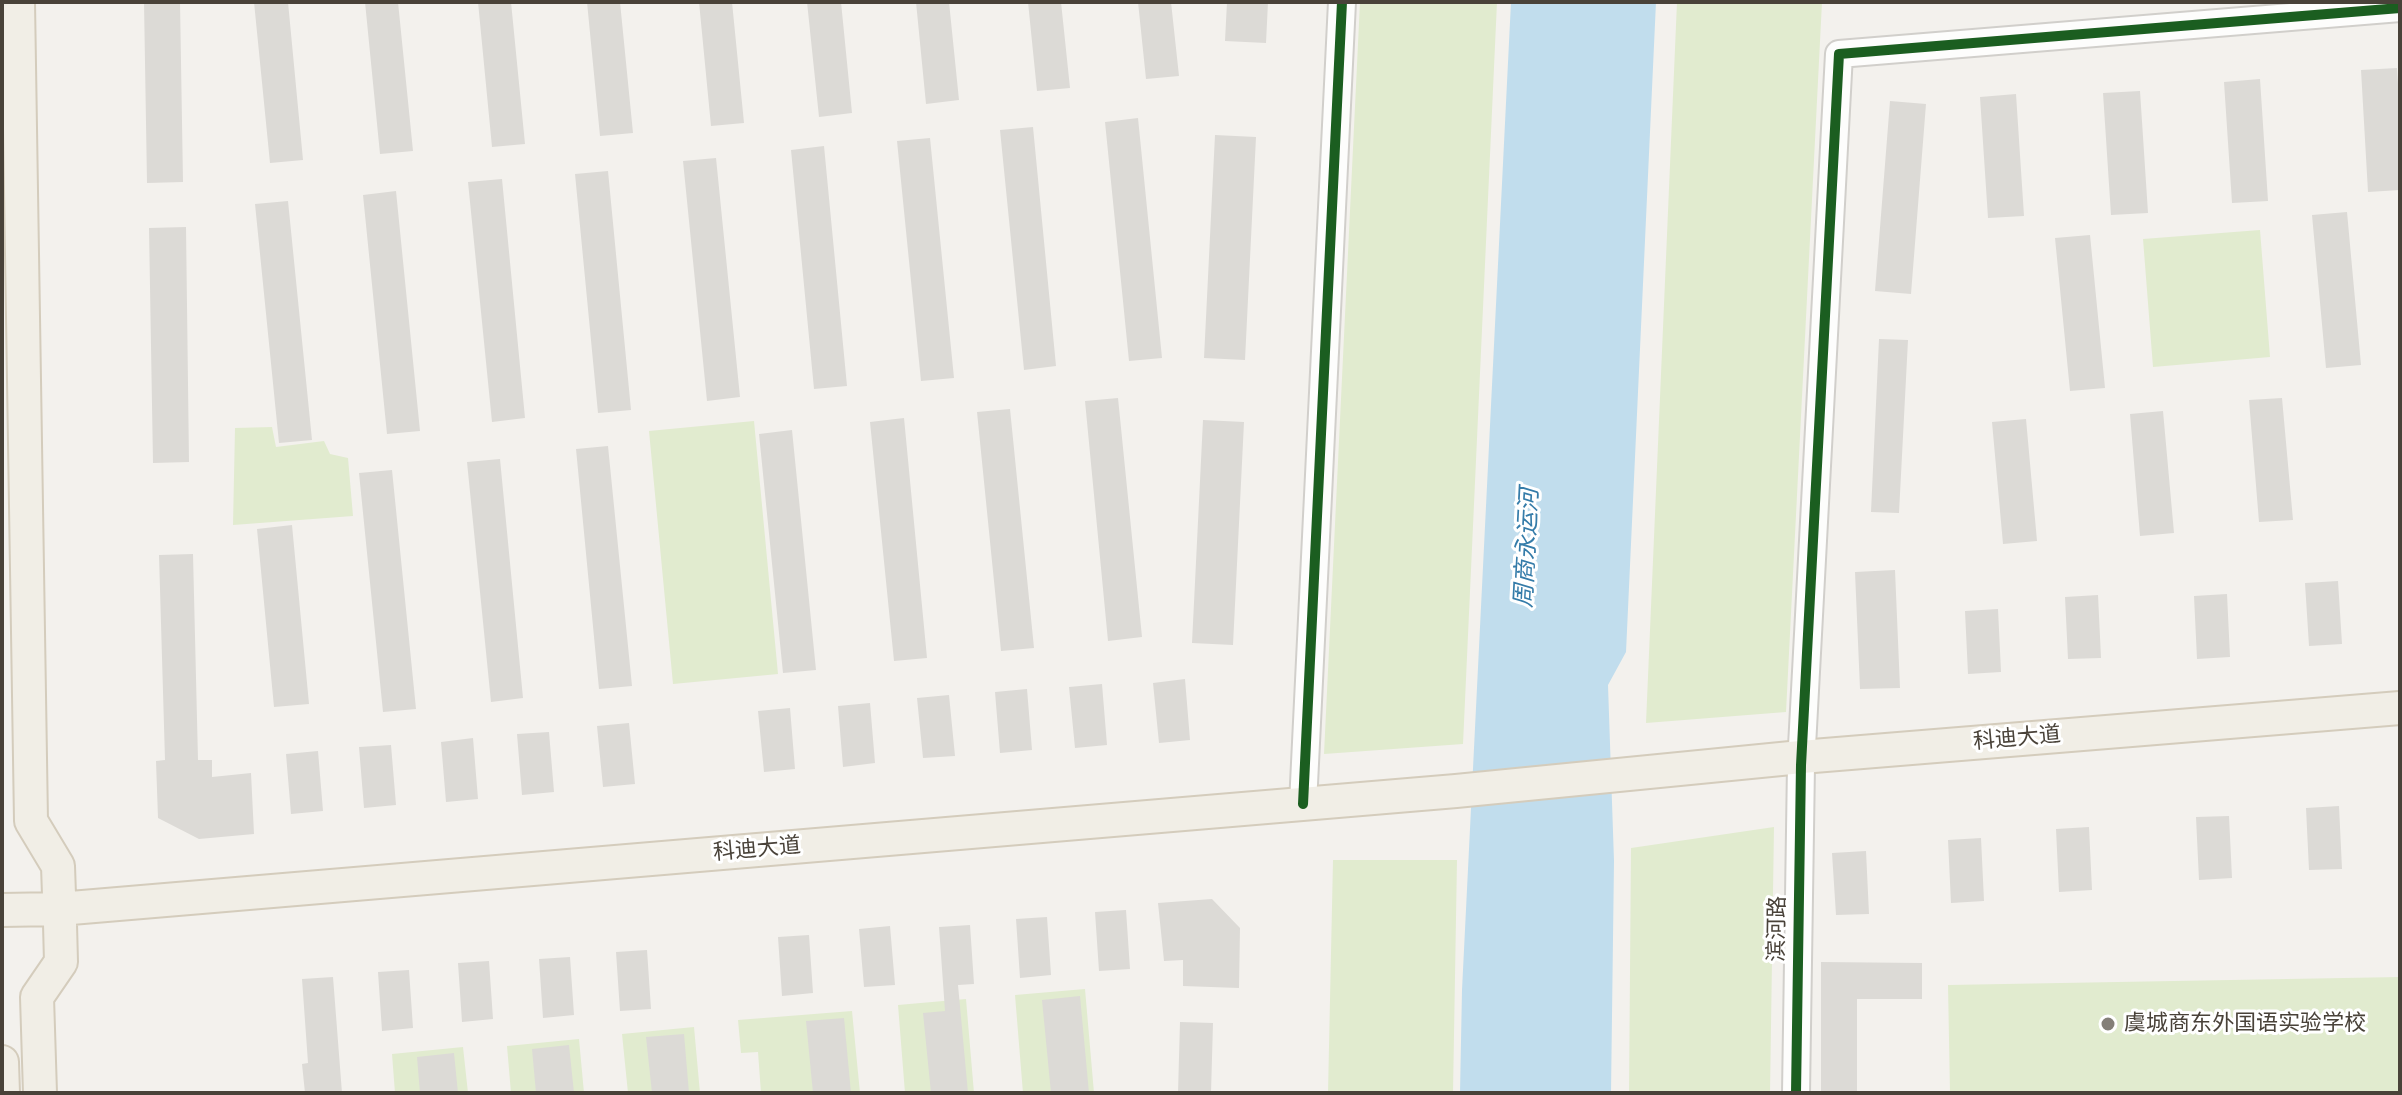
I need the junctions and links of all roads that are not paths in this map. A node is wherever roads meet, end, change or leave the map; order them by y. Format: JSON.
{"nodes":[{"id":1,"x":18,"y":2,"type":"edge"},
{"id":2,"x":1342,"y":2,"type":"edge"},
{"id":3,"x":2400,"y":8,"type":"edge"},
{"id":4,"x":2400,"y":708,"type":"edge"},
{"id":5,"x":2400,"y":728,"type":"edge"},
{"id":6,"x":1801,"y":766,"type":"junction"},
{"id":7,"x":1457,"y":798,"type":"junction"},
{"id":8,"x":1303,"y":804,"type":"junction"},
{"id":9,"x":2,"y":910,"type":"edge"},
{"id":10,"x":59,"y":916,"type":"junction"},
{"id":11,"x":2,"y":925,"type":"edge"},
{"id":12,"x":2,"y":1062,"type":"edge"},
{"id":13,"x":3,"y":1093,"type":"edge"},
{"id":14,"x":40,"y":1093,"type":"edge"},
{"id":15,"x":1796,"y":1093,"type":"edge"}],
"edges":[{"from":1,"to":10,"type":"main road"},
{"from":2,"to":8,"type":"street"},
{"from":3,"to":6,"type":"street","name":"滨河路"},
{"from":4,"to":6,"type":"main road","name":"科迪大道"},
{"from":5,"to":6,"type":"main road","name":"科迪大道"},
{"from":6,"to":7,"type":"main road","name":"科迪大道"},
{"from":6,"to":15,"type":"street","name":"滨河路"},
{"from":7,"to":8,"type":"main road","name":"科迪大道"},
{"from":7,"to":10,"type":"main road","name":"科迪大道"},
{"from":8,"to":10,"type":"main road","name":"科迪大道"},
{"from":9,"to":10,"type":"main road"},
{"from":10,"to":11,"type":"main road"},
{"from":10,"to":14,"type":"main road"},
{"from":12,"to":13,"type":"main road"}]}
